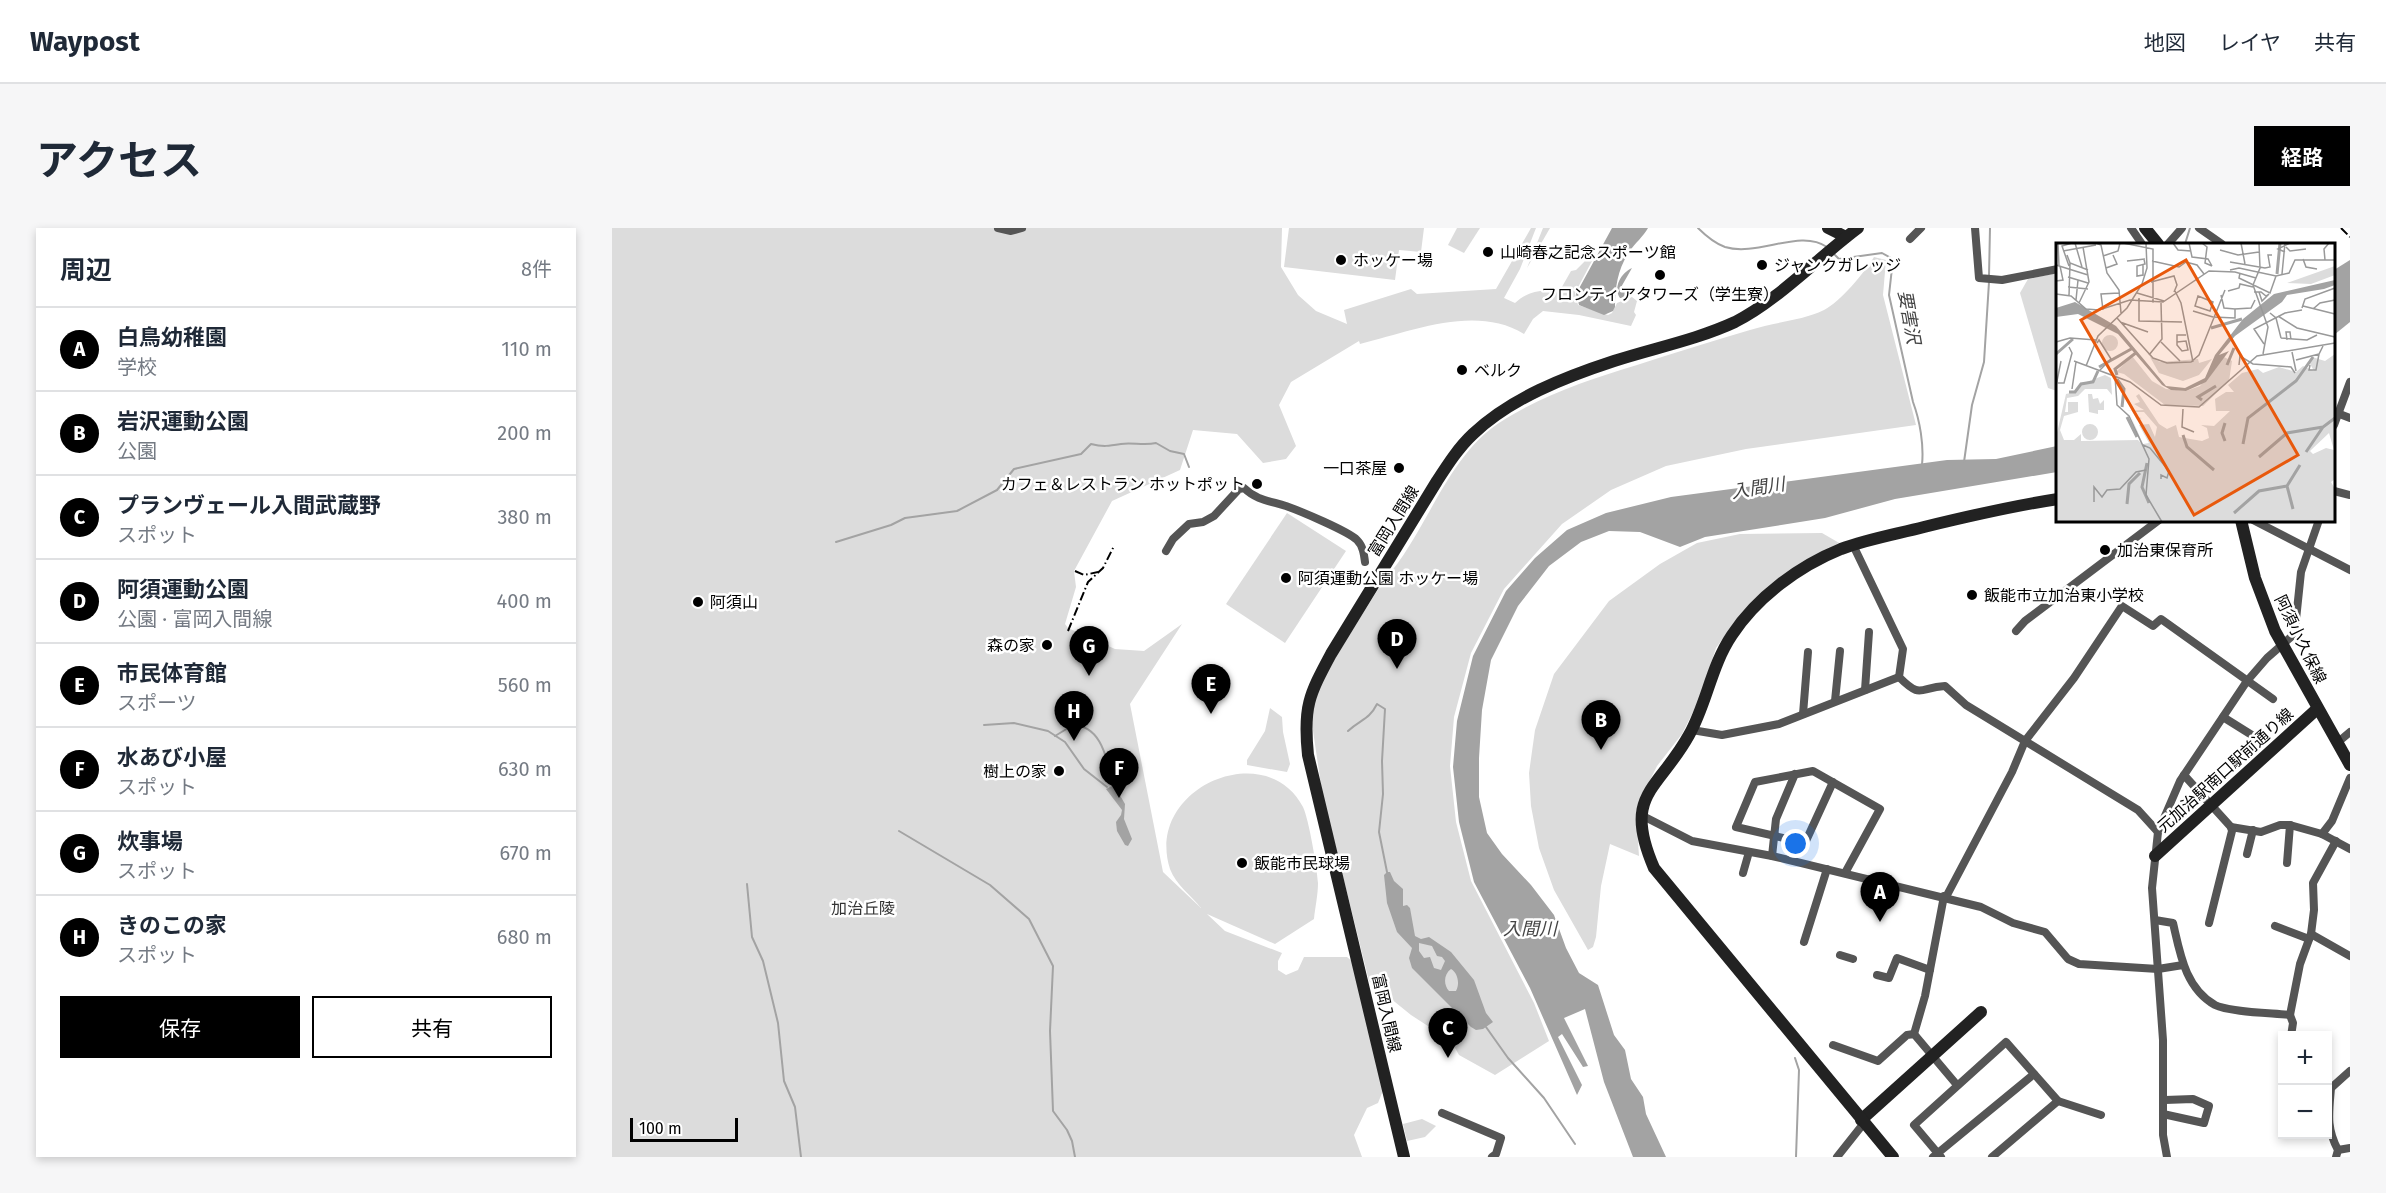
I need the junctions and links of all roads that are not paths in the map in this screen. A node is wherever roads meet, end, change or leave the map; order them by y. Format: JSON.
{"nodes":[{"id":1,"x":998,"y":228,"type":"edge"},
{"id":2,"x":1022,"y":228,"type":"edge"},
{"id":3,"x":1828,"y":228,"type":"edge"},
{"id":4,"x":1858,"y":228,"type":"edge"},
{"id":5,"x":1921,"y":228,"type":"edge"},
{"id":6,"x":1975,"y":228,"type":"edge"},
{"id":7,"x":2131,"y":228,"type":"edge"},
{"id":8,"x":2145,"y":228,"type":"edge"},
{"id":9,"x":2182,"y":228,"type":"edge"},
{"id":10,"x":2199,"y":228,"type":"edge"},
{"id":11,"x":1846,"y":237,"type":"junction"},
{"id":12,"x":1910,"y":239,"type":"dead end"},
{"id":13,"x":2141,"y":243,"type":"edge"},
{"id":14,"x":2157,"y":243,"type":"edge"},
{"id":15,"x":2170,"y":243,"type":"edge"},
{"id":16,"x":2221,"y":243,"type":"edge"},
{"id":17,"x":2056,"y":269,"type":"edge"},
{"id":18,"x":2350,"y":382,"type":"edge"},
{"id":19,"x":2337,"y":413,"type":"junction"},
{"id":20,"x":2350,"y":418,"type":"edge"},
{"id":21,"x":2335,"y":421,"type":"edge"},
{"id":22,"x":2335,"y":491,"type":"edge"},
{"id":23,"x":2350,"y":495,"type":"edge"},
{"id":24,"x":2056,"y":499,"type":"edge"},
{"id":25,"x":2156,"y":522,"type":"edge"},
{"id":26,"x":2241,"y":522,"type":"edge"},
{"id":27,"x":2257,"y":522,"type":"edge"},
{"id":28,"x":2318,"y":522,"type":"edge"},
{"id":29,"x":1853,"y":545,"type":"junction"},
{"id":30,"x":2308,"y":548,"type":"junction"},
{"id":31,"x":1166,"y":550,"type":"dead end"},
{"id":32,"x":1365,"y":562,"type":"dead end"},
{"id":33,"x":2350,"y":570,"type":"edge"},
{"id":34,"x":2016,"y":631,"type":"dead end"},
{"id":35,"x":1869,"y":632,"type":"dead end"},
{"id":36,"x":2282,"y":645,"type":"junction"},
{"id":37,"x":1840,"y":651,"type":"dead end"},
{"id":38,"x":1808,"y":652,"type":"dead end"},
{"id":39,"x":1899,"y":677,"type":"junction"},
{"id":40,"x":2247,"y":681,"type":"junction"},
{"id":41,"x":1865,"y":690,"type":"junction"},
{"id":42,"x":2273,"y":699,"type":"dead end"},
{"id":43,"x":1835,"y":701,"type":"junction"},
{"id":44,"x":2318,"y":709,"type":"junction"},
{"id":45,"x":1803,"y":714,"type":"junction"},
{"id":46,"x":2223,"y":717,"type":"junction"},
{"id":47,"x":1692,"y":730,"type":"junction"},
{"id":48,"x":2350,"y":732,"type":"edge"},
{"id":49,"x":2254,"y":737,"type":"dead end"},
{"id":50,"x":2025,"y":741,"type":"junction"},
{"id":51,"x":2337,"y":743,"type":"junction"},
{"id":52,"x":2350,"y":765,"type":"edge"},
{"id":53,"x":1796,"y":774,"type":"junction"},
{"id":54,"x":2184,"y":775,"type":"junction"},
{"id":55,"x":2350,"y":778,"type":"edge"},
{"id":56,"x":1833,"y":782,"type":"junction"},
{"id":57,"x":2211,"y":805,"type":"junction"},
{"id":58,"x":1641,"y":815,"type":"junction"},
{"id":59,"x":2290,"y":825,"type":"junction"},
{"id":60,"x":2231,"y":827,"type":"junction"},
{"id":61,"x":2253,"y":830,"type":"junction"},
{"id":62,"x":2158,"y":832,"type":"junction"},
{"id":63,"x":2322,"y":834,"type":"junction"},
{"id":64,"x":1774,"y":836,"type":"junction"},
{"id":65,"x":2337,"y":841,"type":"junction"},
{"id":66,"x":2350,"y":849,"type":"edge"},
{"id":67,"x":1749,"y":852,"type":"junction"},
{"id":68,"x":2247,"y":854,"type":"dead end"},
{"id":69,"x":1772,"y":856,"type":"junction"},
{"id":70,"x":2155,"y":856,"type":"junction"},
{"id":71,"x":2287,"y":863,"type":"dead end"},
{"id":72,"x":1827,"y":869,"type":"junction"},
{"id":73,"x":1743,"y":873,"type":"dead end"},
{"id":74,"x":1845,"y":873,"type":"junction"},
{"id":75,"x":1945,"y":897,"type":"junction"},
{"id":76,"x":2155,"y":920,"type":"junction"},
{"id":77,"x":2209,"y":922,"type":"dead end"},
{"id":78,"x":2275,"y":926,"type":"dead end"},
{"id":79,"x":2310,"y":936,"type":"junction"},
{"id":80,"x":1804,"y":942,"type":"dead end"},
{"id":81,"x":1840,"y":955,"type":"dead end"},
{"id":82,"x":2350,"y":956,"type":"edge"},
{"id":83,"x":1853,"y":959,"type":"dead end"},
{"id":84,"x":2182,"y":965,"type":"junction"},
{"id":85,"x":2158,"y":969,"type":"junction"},
{"id":86,"x":1930,"y":970,"type":"junction"},
{"id":87,"x":1877,"y":975,"type":"dead end"},
{"id":88,"x":1981,"y":1012,"type":"dead end"},
{"id":89,"x":2290,"y":1015,"type":"junction"},
{"id":90,"x":2292,"y":1031,"type":"edge"},
{"id":91,"x":1914,"y":1034,"type":"junction"},
{"id":92,"x":1833,"y":1045,"type":"dead end"},
{"id":93,"x":1932,"y":1056,"type":"junction"},
{"id":94,"x":2350,"y":1071,"type":"edge"},
{"id":95,"x":2034,"y":1074,"type":"junction"},
{"id":96,"x":2332,"y":1083,"type":"edge"},
{"id":97,"x":1958,"y":1085,"type":"junction"},
{"id":98,"x":2165,"y":1100,"type":"junction"},
{"id":99,"x":2058,"y":1101,"type":"junction"},
{"id":100,"x":1442,"y":1113,"type":"dead end"},
{"id":101,"x":2163,"y":1114,"type":"junction"},
{"id":102,"x":2101,"y":1116,"type":"dead end"},
{"id":103,"x":1862,"y":1122,"type":"junction"},
{"id":104,"x":2331,"y":1139,"type":"edge"},
{"id":105,"x":2350,"y":1148,"type":"edge"},
{"id":106,"x":2337,"y":1154,"type":"edge"},
{"id":107,"x":1937,"y":1156,"type":"edge"},
{"id":108,"x":1404,"y":1157,"type":"edge"},
{"id":109,"x":1492,"y":1157,"type":"edge"},
{"id":110,"x":1837,"y":1157,"type":"edge"},
{"id":111,"x":1893,"y":1157,"type":"edge"},
{"id":112,"x":1992,"y":1157,"type":"edge"},
{"id":113,"x":2167,"y":1157,"type":"edge"}],
"edges":[{"from":1,"to":2,"type":"street"},
{"from":3,"to":11,"type":"street"},
{"from":4,"to":11,"type":"street","name":"富岡入間線"},
{"from":5,"to":12,"type":"street"},
{"from":6,"to":17,"type":"street"},
{"from":7,"to":13,"type":"street"},
{"from":8,"to":14,"type":"street"},
{"from":9,"to":15,"type":"street"},
{"from":10,"to":16,"type":"street"},
{"from":11,"to":108,"type":"street","name":"富岡入間線"},
{"from":18,"to":19,"type":"street"},
{"from":19,"to":20,"type":"street"},
{"from":19,"to":21,"type":"street"},
{"from":22,"to":23,"type":"street"},
{"from":24,"to":29,"type":"street"},
{"from":25,"to":34,"type":"street"},
{"from":26,"to":36,"type":"street","name":"阿須小久保線"},
{"from":27,"to":30,"type":"street"},
{"from":28,"to":30,"type":"street"},
{"from":29,"to":39,"type":"street"},
{"from":29,"to":47,"type":"street"},
{"from":30,"to":33,"type":"street"},
{"from":30,"to":36,"type":"street"},
{"from":31,"to":32,"type":"street"},
{"from":35,"to":41,"type":"street"},
{"from":36,"to":40,"type":"street"},
{"from":36,"to":44,"type":"street","name":"阿須小久保線"},
{"from":37,"to":43,"type":"street"},
{"from":38,"to":45,"type":"street"},
{"from":39,"to":41,"type":"street"},
{"from":39,"to":50,"type":"street"},
{"from":40,"to":42,"type":"street"},
{"from":40,"to":46,"type":"street"},
{"from":40,"to":50,"type":"street"},
{"from":41,"to":43,"type":"street"},
{"from":43,"to":45,"type":"street"},
{"from":44,"to":51,"type":"street","name":"阿須小久保線"},
{"from":44,"to":57,"type":"street","name":"元加治駅南口駅前通り線"},
{"from":45,"to":47,"type":"street"},
{"from":46,"to":49,"type":"street"},
{"from":46,"to":54,"type":"street"},
{"from":47,"to":58,"type":"street"},
{"from":48,"to":51,"type":"street"},
{"from":50,"to":62,"type":"street"},
{"from":50,"to":75,"type":"street"},
{"from":51,"to":52,"type":"street","name":"阿須小久保線"},
{"from":53,"to":56,"type":"street"},
{"from":53,"to":64,"type":"street"},
{"from":53,"to":64,"type":"street"},
{"from":54,"to":57,"type":"street"},
{"from":54,"to":62,"type":"street"},
{"from":55,"to":63,"type":"street"},
{"from":56,"to":64,"type":"street"},
{"from":56,"to":74,"type":"street"},
{"from":57,"to":60,"type":"street"},
{"from":57,"to":70,"type":"street","name":"元加治駅南口駅前通り線"},
{"from":58,"to":67,"type":"street"},
{"from":58,"to":103,"type":"street"},
{"from":59,"to":61,"type":"street"},
{"from":59,"to":63,"type":"street"},
{"from":59,"to":71,"type":"street"},
{"from":60,"to":61,"type":"street"},
{"from":60,"to":77,"type":"street"},
{"from":61,"to":68,"type":"street"},
{"from":62,"to":70,"type":"street"},
{"from":63,"to":65,"type":"street"},
{"from":64,"to":69,"type":"street"},
{"from":65,"to":66,"type":"street"},
{"from":65,"to":79,"type":"street"},
{"from":67,"to":69,"type":"street"},
{"from":67,"to":73,"type":"street"},
{"from":69,"to":72,"type":"street"},
{"from":70,"to":76,"type":"street"},
{"from":72,"to":74,"type":"street"},
{"from":72,"to":80,"type":"street"},
{"from":74,"to":75,"type":"street"},
{"from":75,"to":85,"type":"street"},
{"from":75,"to":86,"type":"street"},
{"from":76,"to":84,"type":"street"},
{"from":76,"to":85,"type":"street"},
{"from":78,"to":79,"type":"street"},
{"from":79,"to":82,"type":"street"},
{"from":79,"to":89,"type":"street"},
{"from":81,"to":83,"type":"street"},
{"from":84,"to":85,"type":"street"},
{"from":84,"to":89,"type":"street"},
{"from":85,"to":98,"type":"street"},
{"from":86,"to":87,"type":"street"},
{"from":86,"to":91,"type":"street"},
{"from":88,"to":93,"type":"street"},
{"from":89,"to":90,"type":"street"},
{"from":91,"to":92,"type":"street"},
{"from":91,"to":93,"type":"street"},
{"from":93,"to":97,"type":"street"},
{"from":93,"to":103,"type":"street"},
{"from":94,"to":96,"type":"street"},
{"from":95,"to":97,"type":"street"},
{"from":95,"to":99,"type":"street"},
{"from":95,"to":107,"type":"street"},
{"from":97,"to":107,"type":"street"},
{"from":98,"to":101,"type":"street"},
{"from":98,"to":101,"type":"street"},
{"from":99,"to":102,"type":"street"},
{"from":99,"to":112,"type":"street"},
{"from":100,"to":109,"type":"street"},
{"from":101,"to":113,"type":"street"},
{"from":103,"to":110,"type":"street"},
{"from":103,"to":111,"type":"street"},
{"from":104,"to":106,"type":"street"},
{"from":105,"to":106,"type":"street"}]}
